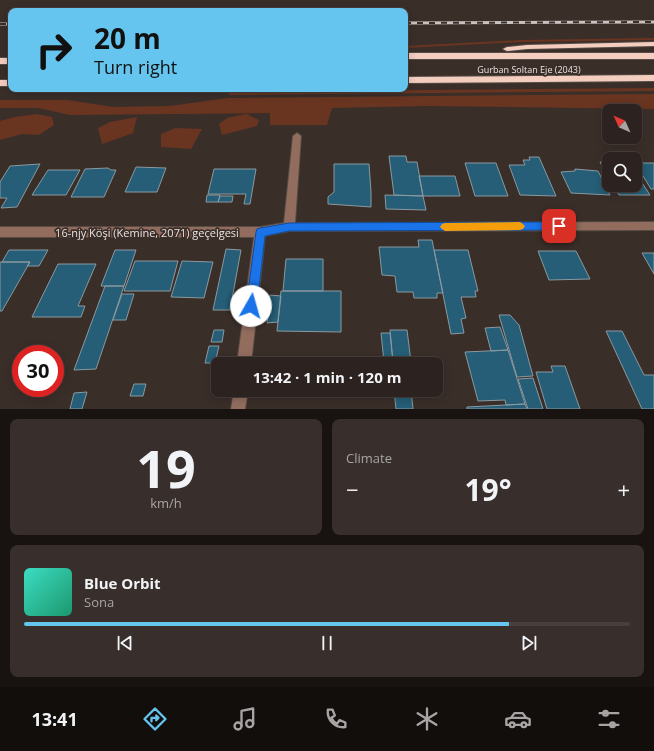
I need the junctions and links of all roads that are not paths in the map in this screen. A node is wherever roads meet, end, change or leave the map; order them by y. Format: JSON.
{"nodes":[{"id":1,"x":654,"y":44,"type":"edge"},
{"id":2,"x":442,"y":55,"type":"junction"},
{"id":3,"x":408,"y":56,"type":"edge"},
{"id":4,"x":654,"y":56,"type":"edge"},
{"id":5,"x":654,"y":78,"type":"edge"},
{"id":6,"x":408,"y":80,"type":"edge"},
{"id":7,"x":297,"y":136,"type":"dead end"},
{"id":8,"x":654,"y":226,"type":"edge"},
{"id":9,"x":289,"y":227,"type":"junction"},
{"id":10,"x":0,"y":232,"type":"edge"},
{"id":11,"x":260,"y":232,"type":"junction"},
{"id":12,"x":245,"y":357,"type":"edge"},
{"id":13,"x":240,"y":397,"type":"edge"},
{"id":14,"x":238,"y":409,"type":"edge"}],
"edges":[{"from":1,"to":2,"type":"highway"},
{"from":2,"to":3,"type":"highway","name":"Gurban Soltan Eje (2043)"},
{"from":2,"to":4,"type":"highway","name":"Gurban Soltan Eje (2043)"},
{"from":5,"to":6,"type":"highway","name":"Gurban Soltan Eje (2043)"},
{"from":7,"to":9,"type":"street"},
{"from":8,"to":9,"type":"street","name":"16-njy Köşi (Kemine, 2071) geçelgesi"},
{"from":9,"to":11,"type":"street","name":"16-njy Köşi (Kemine, 2071) geçelgesi"},
{"from":10,"to":11,"type":"street","name":"16-njy Köşi (Kemine, 2071) geçelgesi"},
{"from":11,"to":12,"type":"street"},
{"from":13,"to":14,"type":"street"}]}
